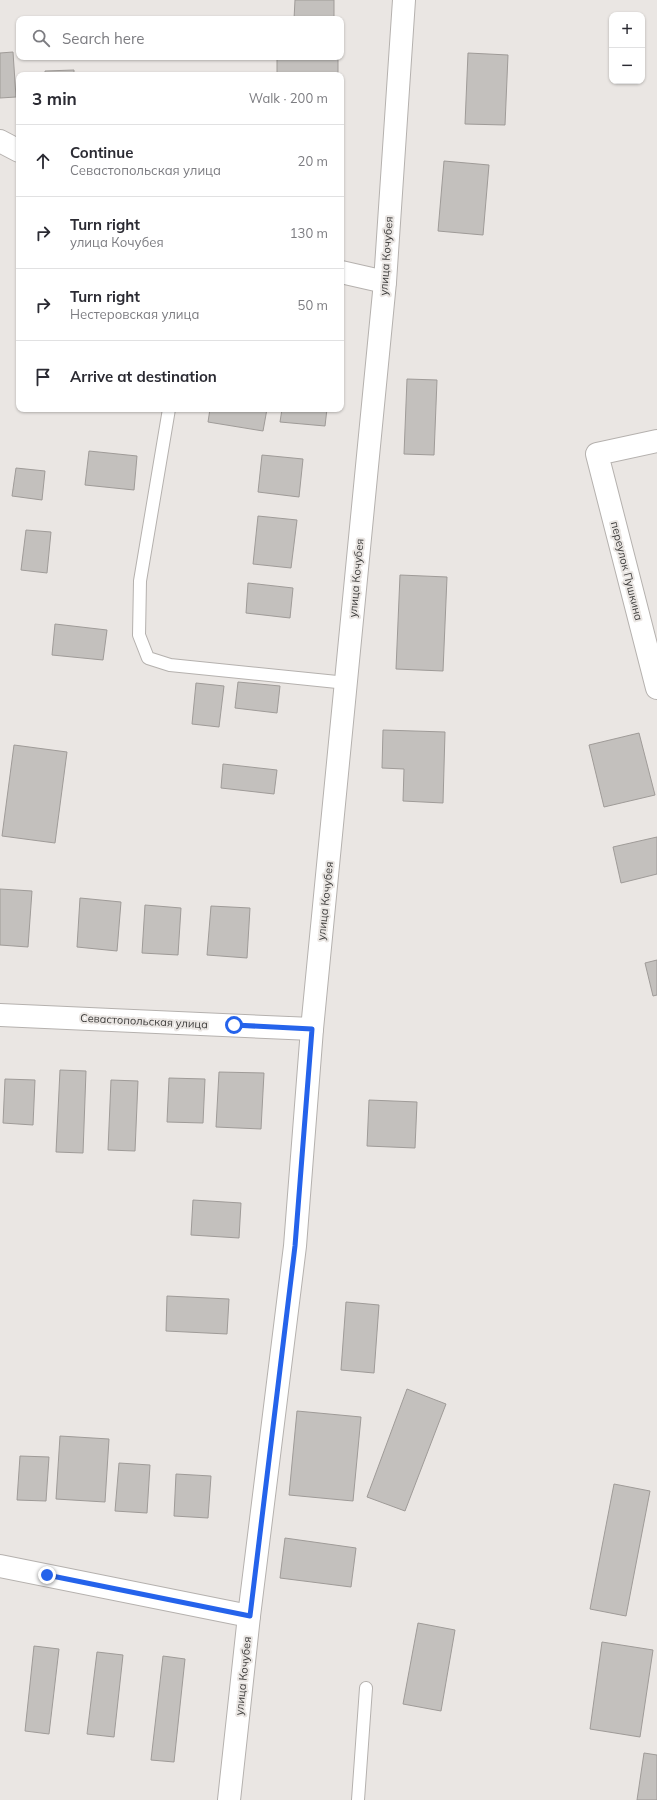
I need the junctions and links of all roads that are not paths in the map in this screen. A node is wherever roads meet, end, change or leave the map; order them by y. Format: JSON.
{"nodes":[{"id":1,"x":404,"y":0,"type":"edge"},
{"id":2,"x":0,"y":141,"type":"edge"},
{"id":3,"x":16,"y":149,"type":"edge"},
{"id":4,"x":344,"y":273,"type":"edge"},
{"id":5,"x":384,"y":282,"type":"junction"},
{"id":6,"x":168,"y":412,"type":"edge"},
{"id":7,"x":657,"y":441,"type":"edge"},
{"id":8,"x":347,"y":683,"type":"junction"},
{"id":9,"x":657,"y":688,"type":"edge"},
{"id":10,"x":0,"y":1015,"type":"edge"},
{"id":11,"x":312,"y":1029,"type":"junction"},
{"id":12,"x":0,"y":1566,"type":"edge"},
{"id":13,"x":250,"y":1616,"type":"junction"},
{"id":14,"x":366,"y":1688,"type":"dead end"},
{"id":15,"x":229,"y":1800,"type":"edge"},
{"id":16,"x":358,"y":1800,"type":"edge"}],
"edges":[{"from":1,"to":5,"type":"street","name":"улица Кочубея"},
{"from":2,"to":3,"type":"street"},
{"from":4,"to":5,"type":"street"},
{"from":5,"to":8,"type":"street","name":"улица Кочубея"},
{"from":6,"to":8,"type":"lane"},
{"from":7,"to":9,"type":"street","name":"переулок Пушкина"},
{"from":8,"to":11,"type":"street","name":"улица Кочубея"},
{"from":10,"to":11,"type":"street","name":"Севастопольская улица"},
{"from":11,"to":13,"type":"street","name":"улица Кочубея"},
{"from":12,"to":13,"type":"street"},
{"from":13,"to":15,"type":"street","name":"улица Кочубея"},
{"from":14,"to":16,"type":"lane"}]}
